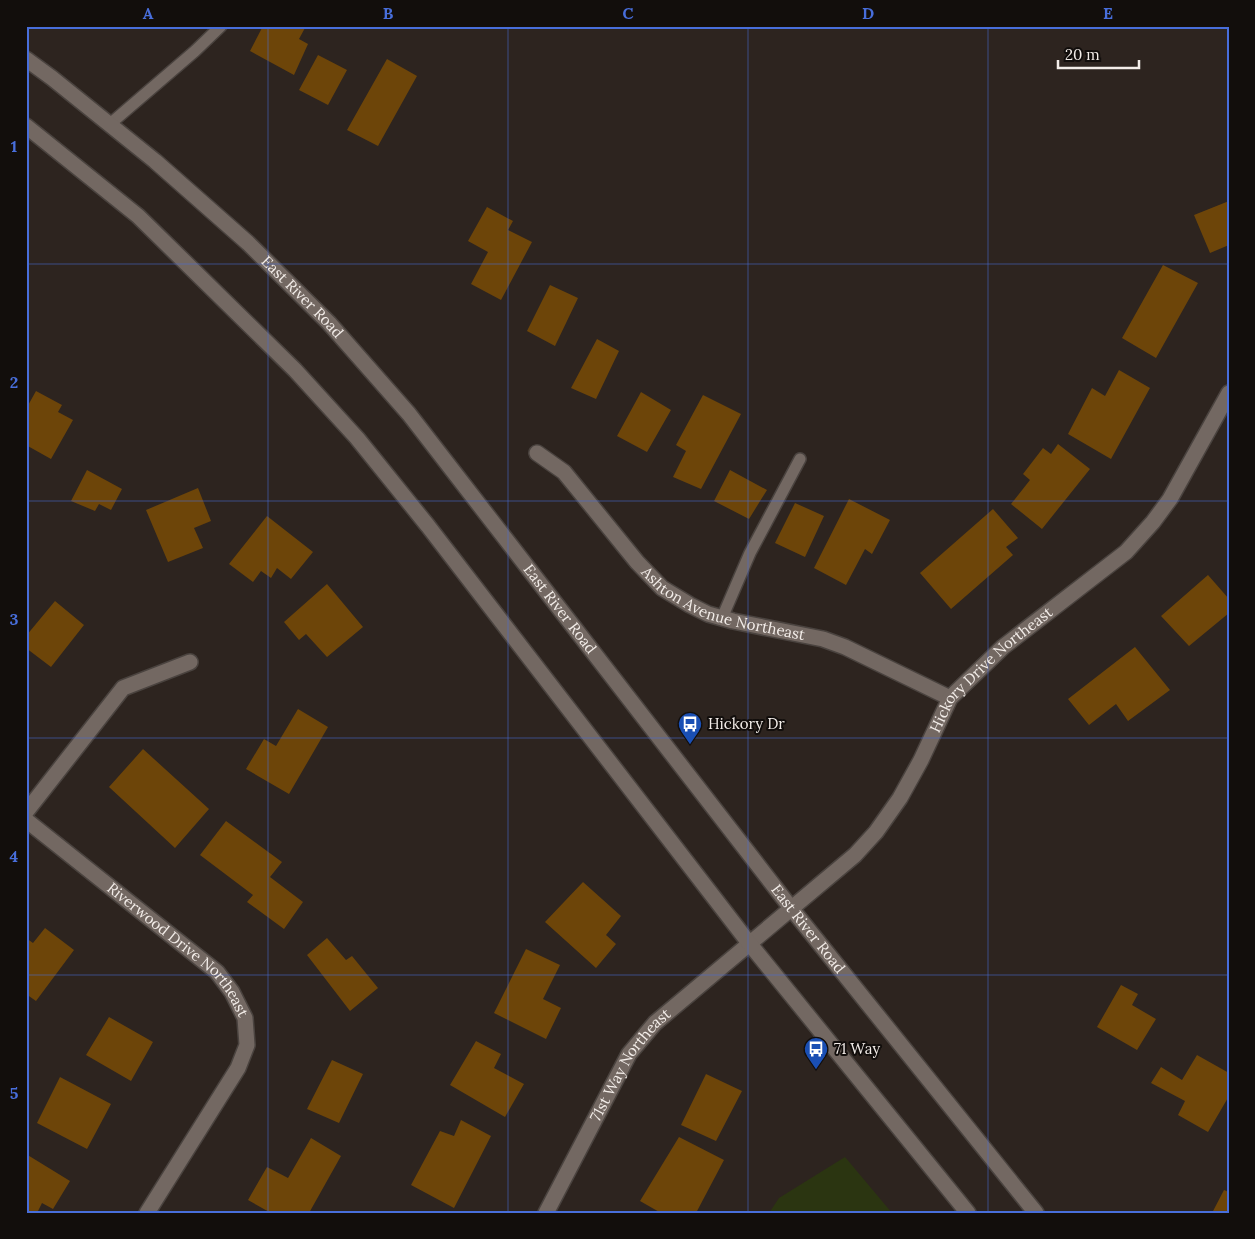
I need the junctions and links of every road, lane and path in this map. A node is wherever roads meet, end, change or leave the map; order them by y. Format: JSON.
{"nodes":[{"id":1,"x":221,"y":26,"type":"edge"},
{"id":2,"x":26,"y":59,"type":"edge"},
{"id":3,"x":110,"y":124,"type":"junction"},
{"id":4,"x":26,"y":126,"type":"edge"},
{"id":5,"x":1229,"y":392,"type":"edge"},
{"id":6,"x":537,"y":453,"type":"dead end"},
{"id":7,"x":800,"y":459,"type":"dead end"},
{"id":8,"x":722,"y":618,"type":"junction"},
{"id":9,"x":190,"y":662,"type":"dead end"},
{"id":10,"x":950,"y":698,"type":"junction"},
{"id":11,"x":26,"y":812,"type":"edge"},
{"id":12,"x":26,"y":820,"type":"edge"},
{"id":13,"x":791,"y":908,"type":"junction"},
{"id":14,"x":749,"y":943,"type":"junction"},
{"id":15,"x":147,"y":1213,"type":"edge"},
{"id":16,"x":546,"y":1213,"type":"edge"},
{"id":17,"x":968,"y":1213,"type":"edge"},
{"id":18,"x":1036,"y":1213,"type":"edge"}],
"edges":[{"from":1,"to":3,"type":"lane"},
{"from":2,"to":3,"type":"main road","name":"East River Road"},
{"from":3,"to":13,"type":"main road","name":"East River Road"},
{"from":4,"to":14,"type":"main road"},
{"from":5,"to":10,"type":"main road","name":"Hickory Drive Northeast"},
{"from":6,"to":8,"type":"main road","name":"Ashton Avenue Northeast"},
{"from":7,"to":8,"type":"lane"},
{"from":8,"to":10,"type":"main road","name":"Ashton Avenue Northeast"},
{"from":9,"to":11,"type":"main road"},
{"from":10,"to":13,"type":"main road","name":"Hickory Drive Northeast"},
{"from":12,"to":15,"type":"main road","name":"Riverwood Drive Northeast"},
{"from":13,"to":14,"type":"main road","name":"Hickory Drive Northeast"},
{"from":13,"to":18,"type":"main road","name":"East River Road"},
{"from":14,"to":16,"type":"main road","name":"71st Way Northeast"},
{"from":14,"to":17,"type":"main road"}]}
